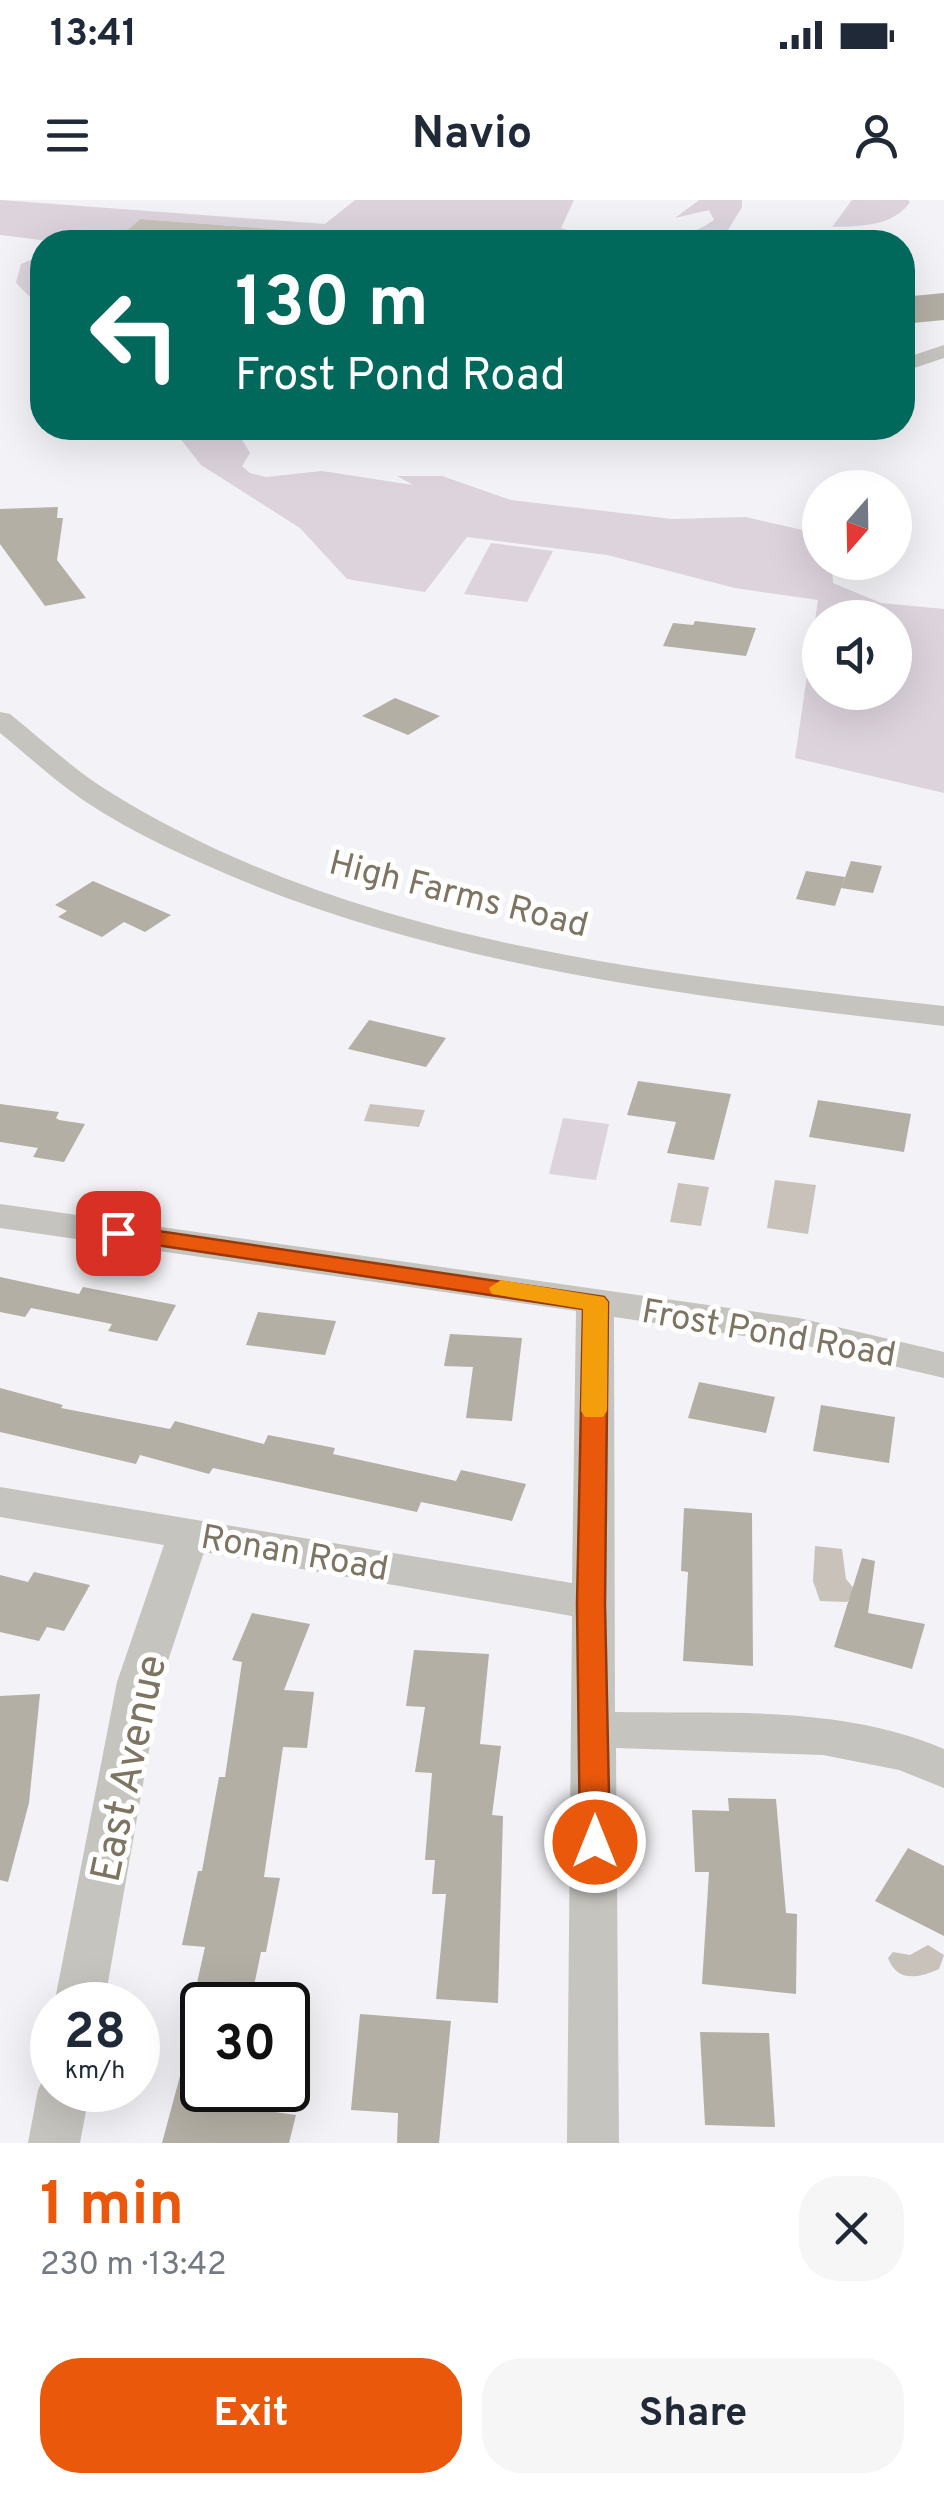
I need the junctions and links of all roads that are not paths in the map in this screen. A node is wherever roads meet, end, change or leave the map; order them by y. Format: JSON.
{"nodes":[{"id":1,"x":944,"y":351,"type":"edge"},
{"id":2,"x":915,"y":361,"type":"edge"},
{"id":3,"x":0,"y":720,"type":"edge"},
{"id":4,"x":944,"y":1016,"type":"edge"},
{"id":5,"x":0,"y":1216,"type":"edge"},
{"id":6,"x":596,"y":1302,"type":"junction"},
{"id":7,"x":944,"y":1365,"type":"edge"},
{"id":8,"x":0,"y":1502,"type":"edge"},
{"id":9,"x":188,"y":1534,"type":"junction"},
{"id":10,"x":591,"y":1604,"type":"junction"},
{"id":11,"x":596,"y":1730,"type":"junction"},
{"id":12,"x":944,"y":1769,"type":"edge"},
{"id":13,"x":84,"y":1982,"type":"edge"},
{"id":14,"x":60,"y":2112,"type":"edge"},
{"id":15,"x":54,"y":2143,"type":"edge"},
{"id":16,"x":593,"y":2143,"type":"edge"}],
"edges":[{"from":1,"to":2,"type":"street"},
{"from":3,"to":4,"type":"street","name":"High Farms Road"},
{"from":5,"to":6,"type":"street","name":"Frost Pond Road"},
{"from":6,"to":7,"type":"street","name":"Frost Pond Road"},
{"from":6,"to":10,"type":"street"},
{"from":8,"to":9,"type":"street","name":"Ronan Road"},
{"from":9,"to":10,"type":"street","name":"Ronan Road"},
{"from":9,"to":13,"type":"street","name":"East Avenue"},
{"from":10,"to":11,"type":"street"},
{"from":11,"to":12,"type":"street"},
{"from":11,"to":16,"type":"street"},
{"from":14,"to":15,"type":"street"}]}
